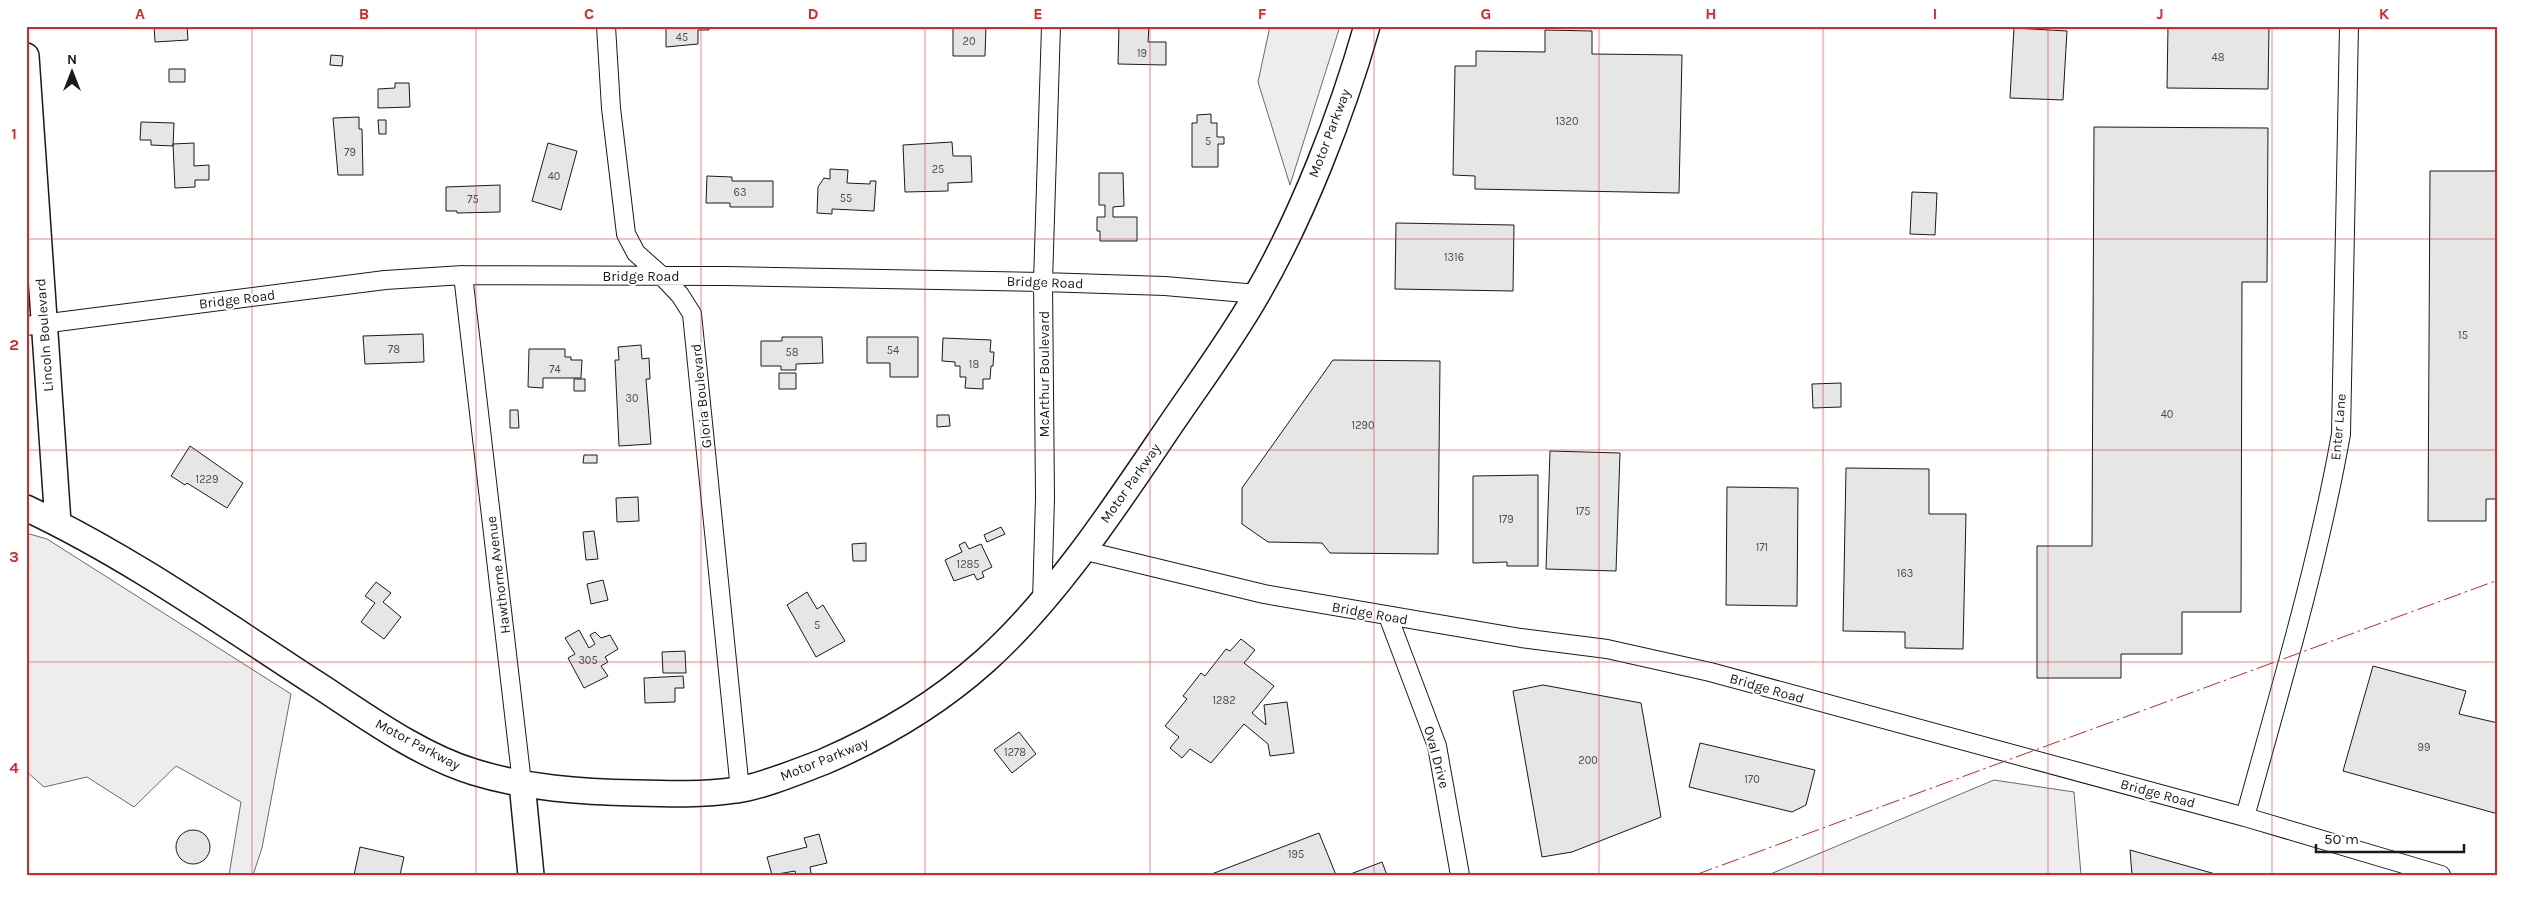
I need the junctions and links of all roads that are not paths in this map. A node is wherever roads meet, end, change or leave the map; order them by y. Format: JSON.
{"nodes":[{"id":1,"x":606,"y":26,"type":"edge"},
{"id":2,"x":1051,"y":26,"type":"edge"},
{"id":3,"x":1367,"y":26,"type":"edge"},
{"id":4,"x":2348,"y":26,"type":"edge"},
{"id":5,"x":26,"y":56,"type":"edge"},
{"id":6,"x":463,"y":275,"type":"junction"},
{"id":7,"x":662,"y":276,"type":"junction"},
{"id":8,"x":1043,"y":282,"type":"junction"},
{"id":9,"x":1257,"y":294,"type":"junction"},
{"id":10,"x":34,"y":324,"type":"edge"},
{"id":11,"x":26,"y":508,"type":"edge"},
{"id":12,"x":58,"y":523,"type":"junction"},
{"id":13,"x":1082,"y":550,"type":"junction"},
{"id":14,"x":1042,"y":601,"type":"junction"},
{"id":15,"x":1388,"y":616,"type":"junction"},
{"id":16,"x":522,"y":783,"type":"junction"},
{"id":17,"x":740,"y":790,"type":"junction"},
{"id":18,"x":2245,"y":816,"type":"junction"},
{"id":19,"x":2390,"y":868,"type":"edge"},
{"id":20,"x":531,"y":875,"type":"edge"},
{"id":21,"x":1460,"y":875,"type":"edge"},
{"id":22,"x":2441,"y":875,"type":"edge"}],
"edges":[{"from":1,"to":7,"type":"street","name":"Gloria Boulevard"},
{"from":2,"to":8,"type":"street","name":"McArthur Boulevard"},
{"from":3,"to":9,"type":"main road","name":"Motor Parkway"},
{"from":4,"to":18,"type":"street","name":"Enter Lane"},
{"from":5,"to":10,"type":"main road","name":"Lincoln Boulevard"},
{"from":6,"to":7,"type":"street","name":"Bridge Road"},
{"from":6,"to":10,"type":"street","name":"Bridge Road"},
{"from":6,"to":16,"type":"street","name":"Hawthorne Avenue"},
{"from":7,"to":8,"type":"street","name":"Bridge Road"},
{"from":7,"to":17,"type":"street","name":"Gloria Boulevard"},
{"from":8,"to":9,"type":"street","name":"Bridge Road"},
{"from":8,"to":14,"type":"street","name":"McArthur Boulevard"},
{"from":9,"to":13,"type":"main road","name":"Motor Parkway"},
{"from":10,"to":12,"type":"main road","name":"Lincoln Boulevard"},
{"from":11,"to":12,"type":"main road","name":"Motor Parkway"},
{"from":12,"to":16,"type":"main road","name":"Motor Parkway"},
{"from":13,"to":14,"type":"main road","name":"Motor Parkway"},
{"from":13,"to":15,"type":"street","name":"Bridge Road"},
{"from":14,"to":17,"type":"main road","name":"Motor Parkway"},
{"from":15,"to":18,"type":"street","name":"Bridge Road"},
{"from":15,"to":21,"type":"street","name":"Oval Drive"},
{"from":16,"to":17,"type":"main road","name":"Motor Parkway"},
{"from":16,"to":20,"type":"main road","name":"Hawthorne Avenue"},
{"from":18,"to":19,"type":"street","name":"Bridge Road"},
{"from":19,"to":22,"type":"street","name":"Bridge Road"}]}
